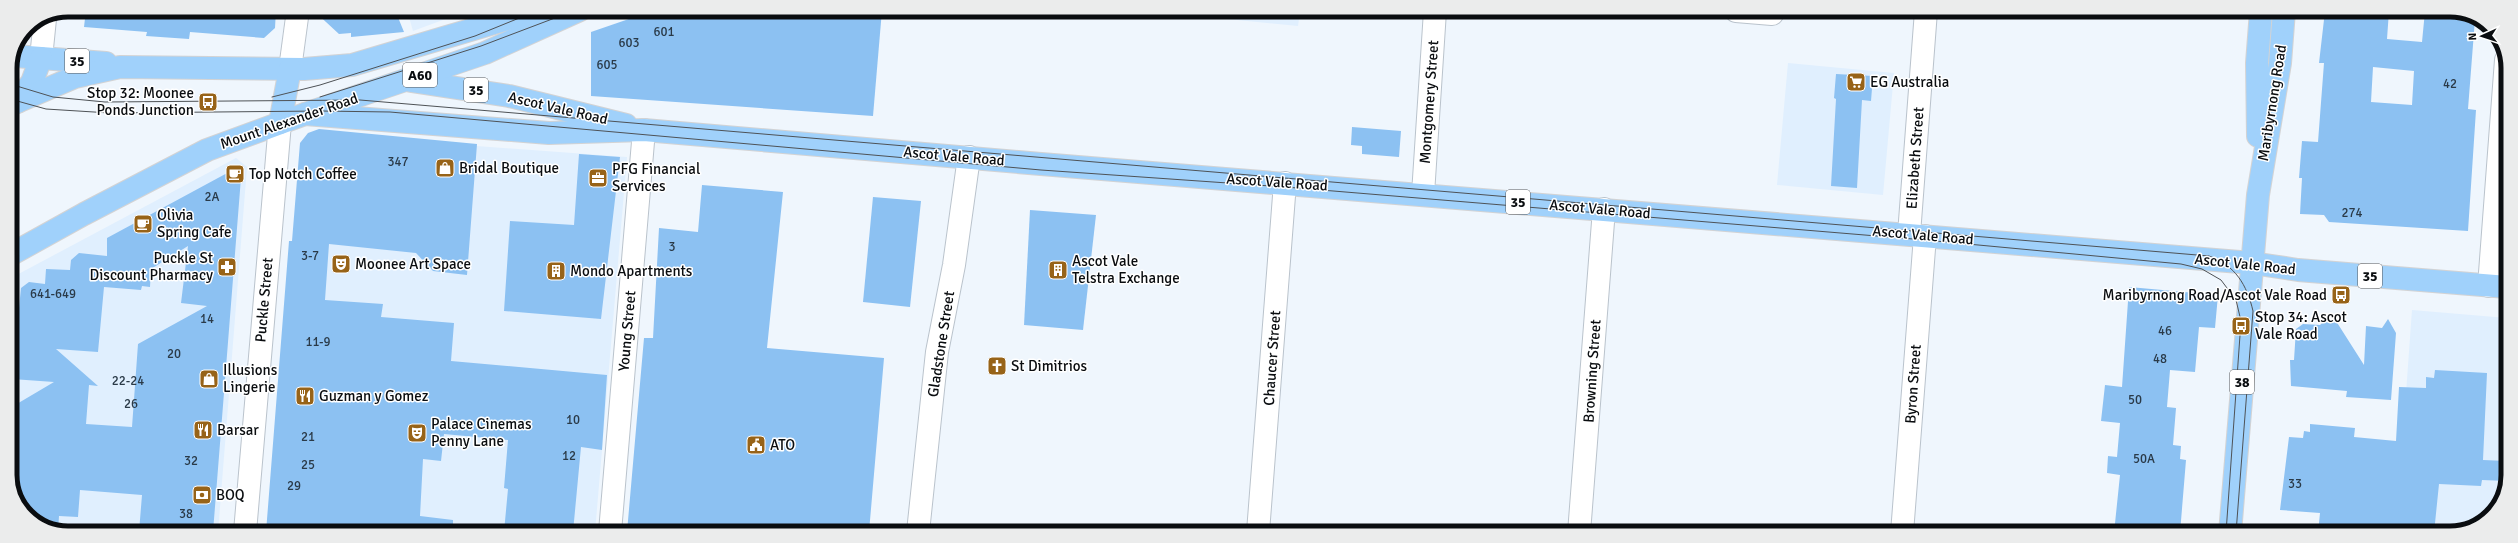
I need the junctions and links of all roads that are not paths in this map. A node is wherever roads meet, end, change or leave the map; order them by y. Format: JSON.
{"nodes":[{"id":1,"x":298,"y":17,"type":"edge"},
{"id":2,"x":515,"y":17,"type":"edge"},
{"id":3,"x":565,"y":17,"type":"edge"},
{"id":4,"x":1435,"y":17,"type":"edge"},
{"id":5,"x":1926,"y":17,"type":"edge"},
{"id":6,"x":2261,"y":17,"type":"edge"},
{"id":7,"x":2284,"y":17,"type":"edge"},
{"id":8,"x":45,"y":23,"type":"edge"},
{"id":9,"x":19,"y":56,"type":"edge"},
{"id":10,"x":41,"y":58,"type":"junction"},
{"id":11,"x":139,"y":66,"type":"junction"},
{"id":12,"x":297,"y":69,"type":"junction"},
{"id":13,"x":407,"y":80,"type":"junction"},
{"id":14,"x":17,"y":100,"type":"edge"},
{"id":15,"x":17,"y":102,"type":"edge"},
{"id":16,"x":305,"y":114,"type":"junction"},
{"id":17,"x":280,"y":123,"type":"junction"},
{"id":18,"x":644,"y":130,"type":"junction"},
{"id":19,"x":969,"y":157,"type":"junction"},
{"id":20,"x":1285,"y":183,"type":"junction"},
{"id":21,"x":1423,"y":194,"type":"junction"},
{"id":22,"x":2258,"y":195,"type":"junction"},
{"id":23,"x":2501,"y":201,"type":"edge"},
{"id":24,"x":1604,"y":209,"type":"junction"},
{"id":25,"x":1917,"y":235,"type":"junction"},
{"id":26,"x":17,"y":252,"type":"edge"},
{"id":27,"x":2252,"y":263,"type":"junction"},
{"id":28,"x":2498,"y":286,"type":"edge"},
{"id":29,"x":246,"y":526,"type":"edge"},
{"id":30,"x":611,"y":526,"type":"edge"},
{"id":31,"x":919,"y":526,"type":"edge"},
{"id":32,"x":1258,"y":526,"type":"edge"},
{"id":33,"x":1580,"y":526,"type":"edge"},
{"id":34,"x":1902,"y":526,"type":"edge"},
{"id":35,"x":2231,"y":526,"type":"edge"}],
"edges":[{"from":1,"to":12,"type":"street"},
{"from":2,"to":12,"type":"main road","number":"A60"},
{"from":3,"to":13,"type":"main road","name":"Mount Alexander Road","number":"A60"},
{"from":4,"to":21,"type":"street","name":"Montgomery Street"},
{"from":5,"to":25,"type":"street","name":"Elizabeth Street"},
{"from":6,"to":22,"type":"main road","name":"Maribyrnong Road","number":"38"},
{"from":7,"to":22,"type":"main road","name":"Maribyrnong Road","number":"38"},
{"from":8,"to":10,"type":"street"},
{"from":9,"to":10,"type":"main road","number":"35"},
{"from":10,"to":11,"type":"main road","number":"35"},
{"from":10,"to":14,"type":"main road"},
{"from":11,"to":12,"type":"main road","number":"A60"},
{"from":11,"to":15,"type":"main road","number":"A60"},
{"from":12,"to":13,"type":"main road","name":"Ascot Vale Road","number":"35"},
{"from":12,"to":17,"type":"main road","name":"Puckle Street"},
{"from":13,"to":16,"type":"main road","name":"Mount Alexander Road","number":"A60"},
{"from":13,"to":18,"type":"main road","name":"Ascot Vale Road","number":"35"},
{"from":16,"to":17,"type":"main road","name":"Mount Alexander Road","number":"A60"},
{"from":16,"to":18,"type":"main road","name":"Ascot Vale Road","number":"35"},
{"from":17,"to":26,"type":"main road","name":"Mount Alexander Road","number":"A60"},
{"from":17,"to":29,"type":"street","name":"Puckle Street"},
{"from":18,"to":19,"type":"main road","name":"Ascot Vale Road","number":"35"},
{"from":18,"to":30,"type":"street","name":"Young Street"},
{"from":19,"to":20,"type":"main road","name":"Ascot Vale Road","number":"35"},
{"from":19,"to":31,"type":"street","name":"Gladstone Street"},
{"from":20,"to":21,"type":"main road","name":"Ascot Vale Road","number":"35"},
{"from":20,"to":32,"type":"street","name":"Chaucer Street"},
{"from":21,"to":24,"type":"main road","name":"Ascot Vale Road","number":"35"},
{"from":22,"to":27,"type":"main road","name":"Maribyrnong Road","number":"38"},
{"from":23,"to":28,"type":"street"},
{"from":24,"to":25,"type":"main road","name":"Ascot Vale Road","number":"35"},
{"from":24,"to":33,"type":"street","name":"Browning Street"},
{"from":25,"to":27,"type":"main road","name":"Ascot Vale Road","number":"35"},
{"from":25,"to":34,"type":"street","name":"Byron Street"},
{"from":27,"to":28,"type":"main road","name":"Ascot Vale Road","number":"35"},
{"from":27,"to":35,"type":"main road","name":"Maribyrnong Road","number":"38"}]}
